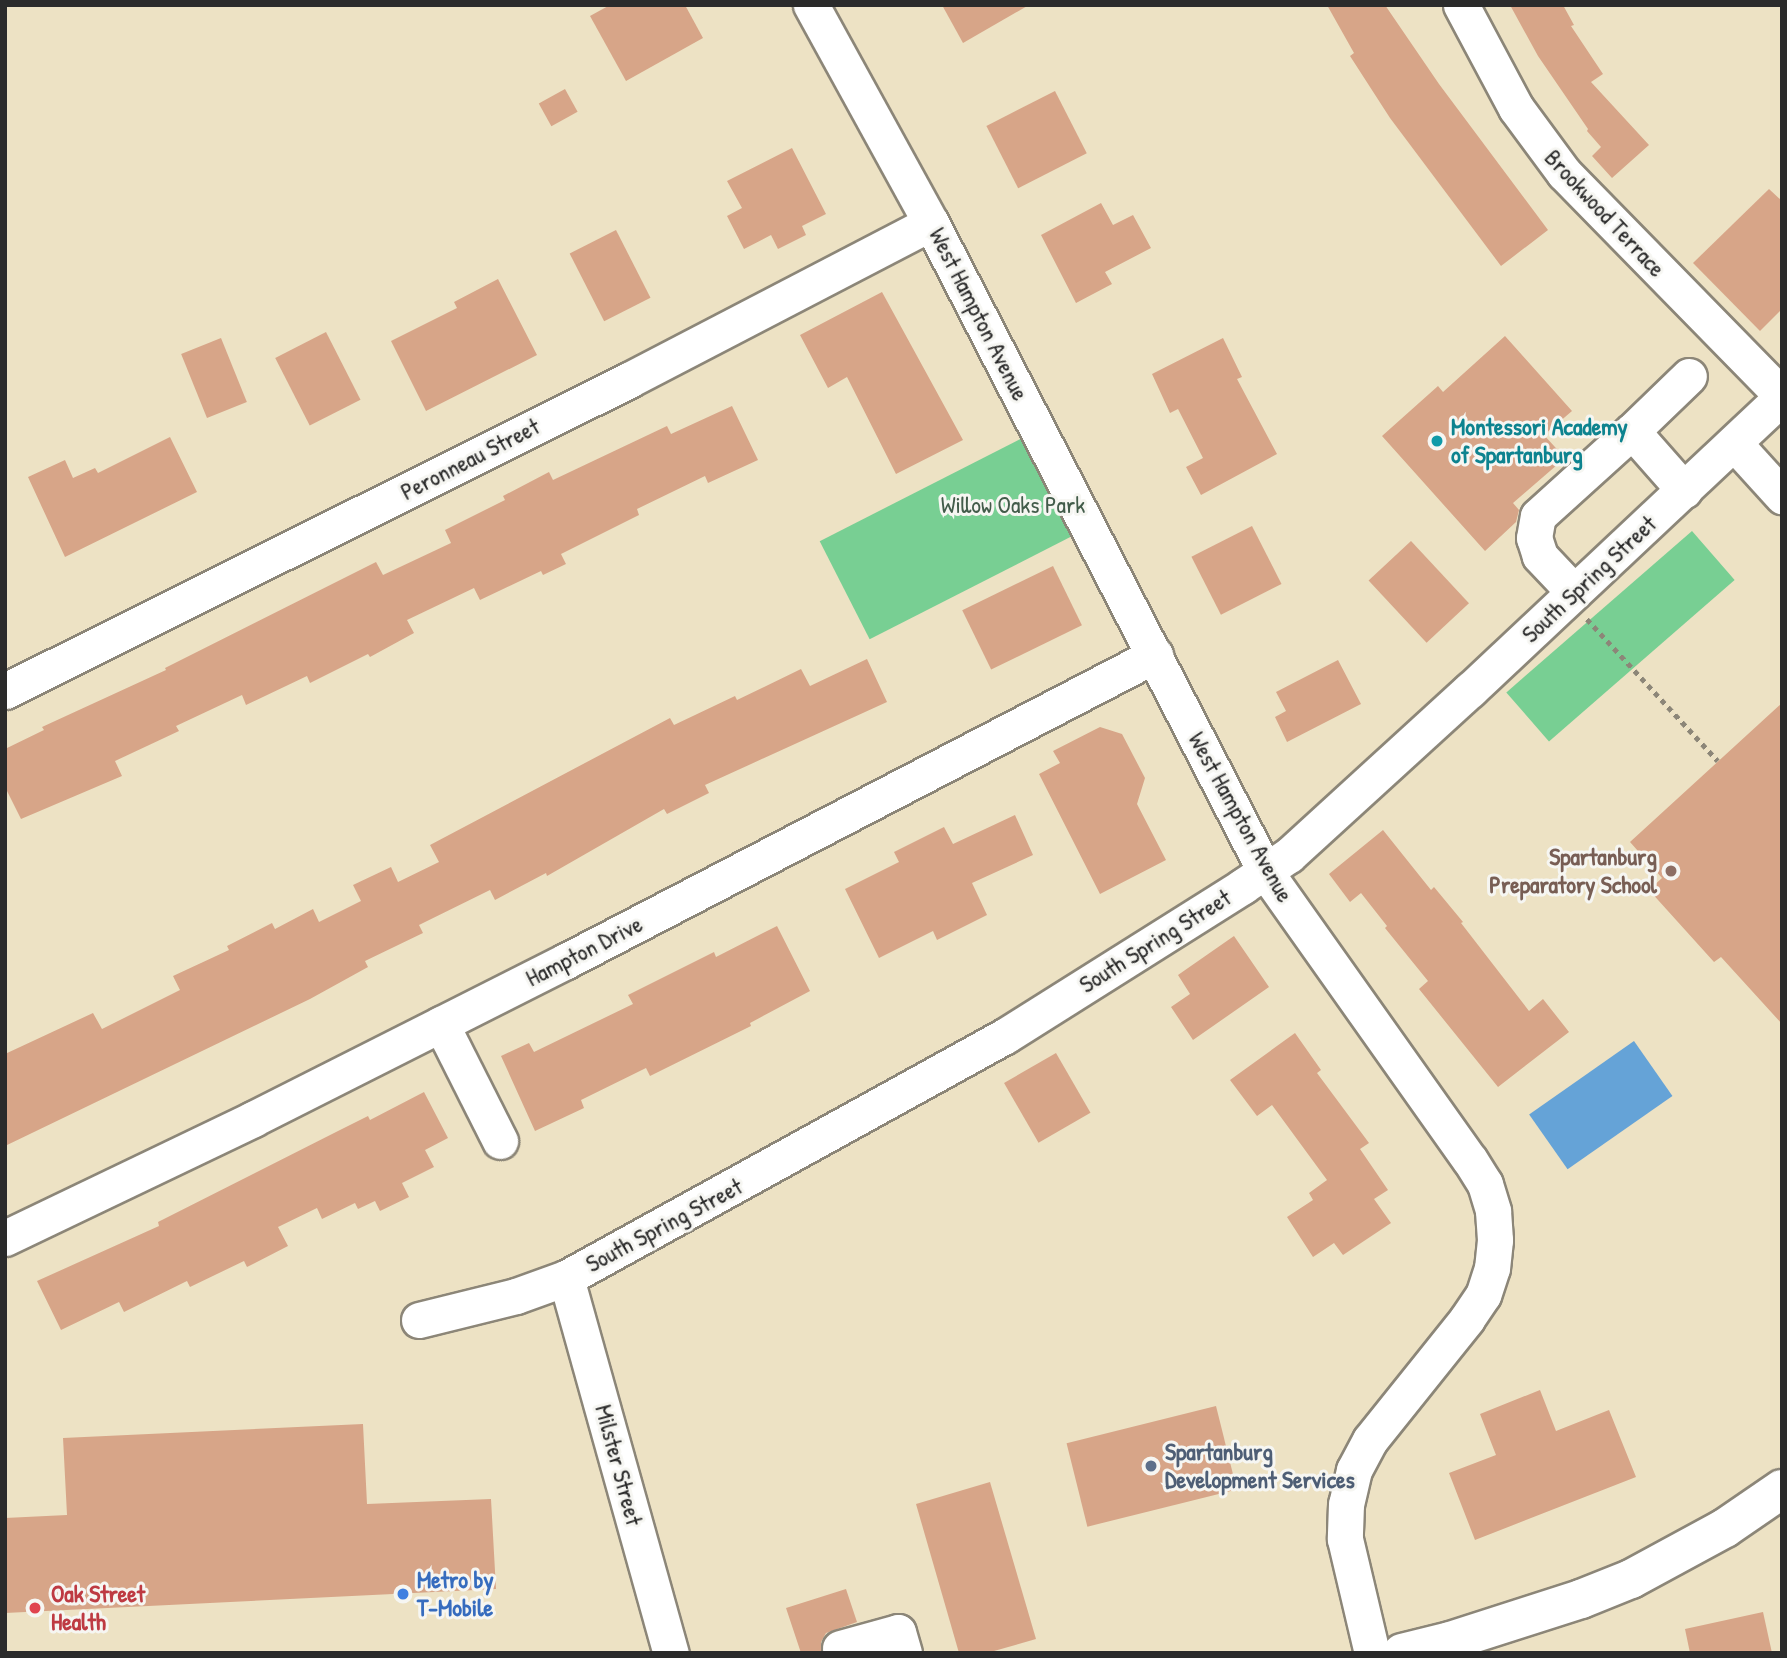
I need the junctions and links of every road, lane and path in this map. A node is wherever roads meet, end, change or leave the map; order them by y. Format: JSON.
{"nodes":[{"id":1,"x":811,"y":5,"type":"edge"},
{"id":2,"x":1461,"y":5,"type":"edge"},
{"id":3,"x":931,"y":223,"type":"junction"},
{"id":4,"x":1689,"y":376,"type":"dead end"},
{"id":5,"x":1782,"y":396,"type":"edge"},
{"id":6,"x":1632,"y":431,"type":"junction"},
{"id":7,"x":1734,"y":443,"type":"junction"},
{"id":8,"x":1684,"y":490,"type":"junction"},
{"id":9,"x":1782,"y":496,"type":"edge"},
{"id":10,"x":1577,"y":603,"type":"junction"},
{"id":11,"x":1154,"y":655,"type":"junction"},
{"id":12,"x":5,"y":691,"type":"edge"},
{"id":13,"x":1718,"y":761,"type":"dead end"},
{"id":14,"x":1265,"y":871,"type":"junction"},
{"id":15,"x":440,"y":1024,"type":"junction"},
{"id":16,"x":500,"y":1141,"type":"dead end"},
{"id":17,"x":8,"y":1238,"type":"edge"},
{"id":18,"x":566,"y":1278,"type":"junction"},
{"id":19,"x":419,"y":1320,"type":"dead end"},
{"id":20,"x":1782,"y":1489,"type":"edge"},
{"id":21,"x":840,"y":1648,"type":"dead end"},
{"id":22,"x":671,"y":1653,"type":"edge"},
{"id":23,"x":904,"y":1653,"type":"edge"},
{"id":24,"x":1372,"y":1653,"type":"edge"},
{"id":25,"x":1402,"y":1653,"type":"edge"}],
"edges":[{"from":1,"to":3,"type":"street","name":"West Hampton Avenue"},
{"from":2,"to":5,"type":"street","name":"Brookwood Terrace"},
{"from":3,"to":11,"type":"street","name":"West Hampton Avenue"},
{"from":3,"to":12,"type":"street","name":"Peronneau Street"},
{"from":4,"to":6,"type":"street"},
{"from":5,"to":7,"type":"street","name":"South Spring Street"},
{"from":6,"to":8,"type":"street"},
{"from":6,"to":10,"type":"street"},
{"from":7,"to":8,"type":"street","name":"South Spring Street"},
{"from":7,"to":9,"type":"street"},
{"from":8,"to":10,"type":"street","name":"South Spring Street"},
{"from":10,"to":13,"type":"path"},
{"from":10,"to":14,"type":"street","name":"South Spring Street"},
{"from":11,"to":14,"type":"street","name":"West Hampton Avenue"},
{"from":11,"to":15,"type":"street","name":"Hampton Drive"},
{"from":14,"to":18,"type":"street","name":"South Spring Street"},
{"from":14,"to":24,"type":"street","name":"West Hampton Avenue"},
{"from":15,"to":16,"type":"street"},
{"from":15,"to":17,"type":"street","name":"Hampton Drive"},
{"from":18,"to":19,"type":"street","name":"South Spring Street"},
{"from":18,"to":22,"type":"street","name":"Milster Street"},
{"from":20,"to":25,"type":"main road"},
{"from":21,"to":23,"type":"street"}]}
